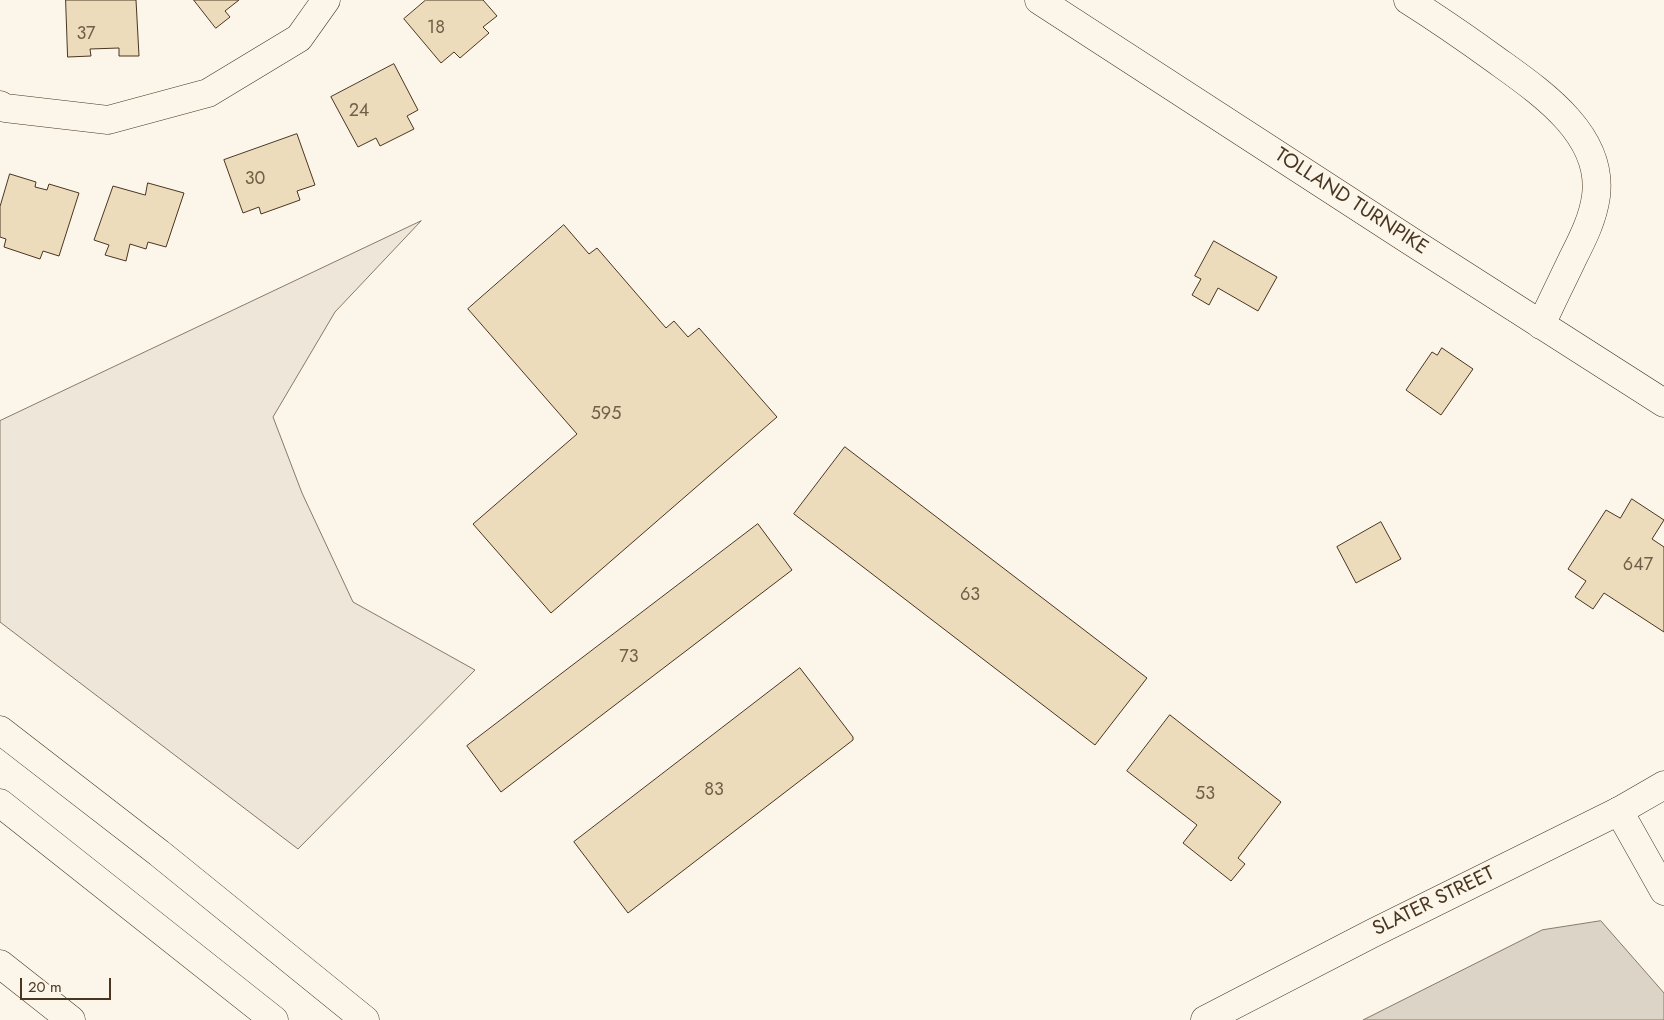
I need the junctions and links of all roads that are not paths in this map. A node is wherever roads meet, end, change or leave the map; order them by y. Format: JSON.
{"nodes":[{"id":1,"x":326,"y":0,"type":"edge"},
{"id":2,"x":1039,"y":0,"type":"edge"},
{"id":3,"x":1408,"y":0,"type":"edge"},
{"id":4,"x":0,"y":105,"type":"edge"},
{"id":5,"x":1541,"y":324,"type":"junction"},
{"id":6,"x":1664,"y":403,"type":"edge"},
{"id":7,"x":0,"y":730,"type":"edge"},
{"id":8,"x":1664,"y":785,"type":"edge"},
{"id":9,"x":0,"y":803,"type":"edge"},
{"id":10,"x":1619,"y":811,"type":"junction"},
{"id":11,"x":1664,"y":891,"type":"edge"},
{"id":12,"x":0,"y":964,"type":"edge"},
{"id":13,"x":71,"y":1020,"type":"edge"},
{"id":14,"x":274,"y":1020,"type":"edge"},
{"id":15,"x":365,"y":1020,"type":"edge"},
{"id":16,"x":1205,"y":1020,"type":"edge"}],
"edges":[{"from":1,"to":4,"type":"main road"},
{"from":2,"to":5,"type":"main road","name":"TOLLAND TURNPIKE"},
{"from":3,"to":5,"type":"main road"},
{"from":5,"to":6,"type":"main road","name":"TOLLAND TURNPIKE"},
{"from":7,"to":15,"type":"main road"},
{"from":8,"to":10,"type":"main road","name":"SLATER STREET"},
{"from":9,"to":14,"type":"main road"},
{"from":10,"to":11,"type":"main road"},
{"from":10,"to":16,"type":"main road","name":"SLATER STREET"},
{"from":12,"to":13,"type":"main road"}]}
